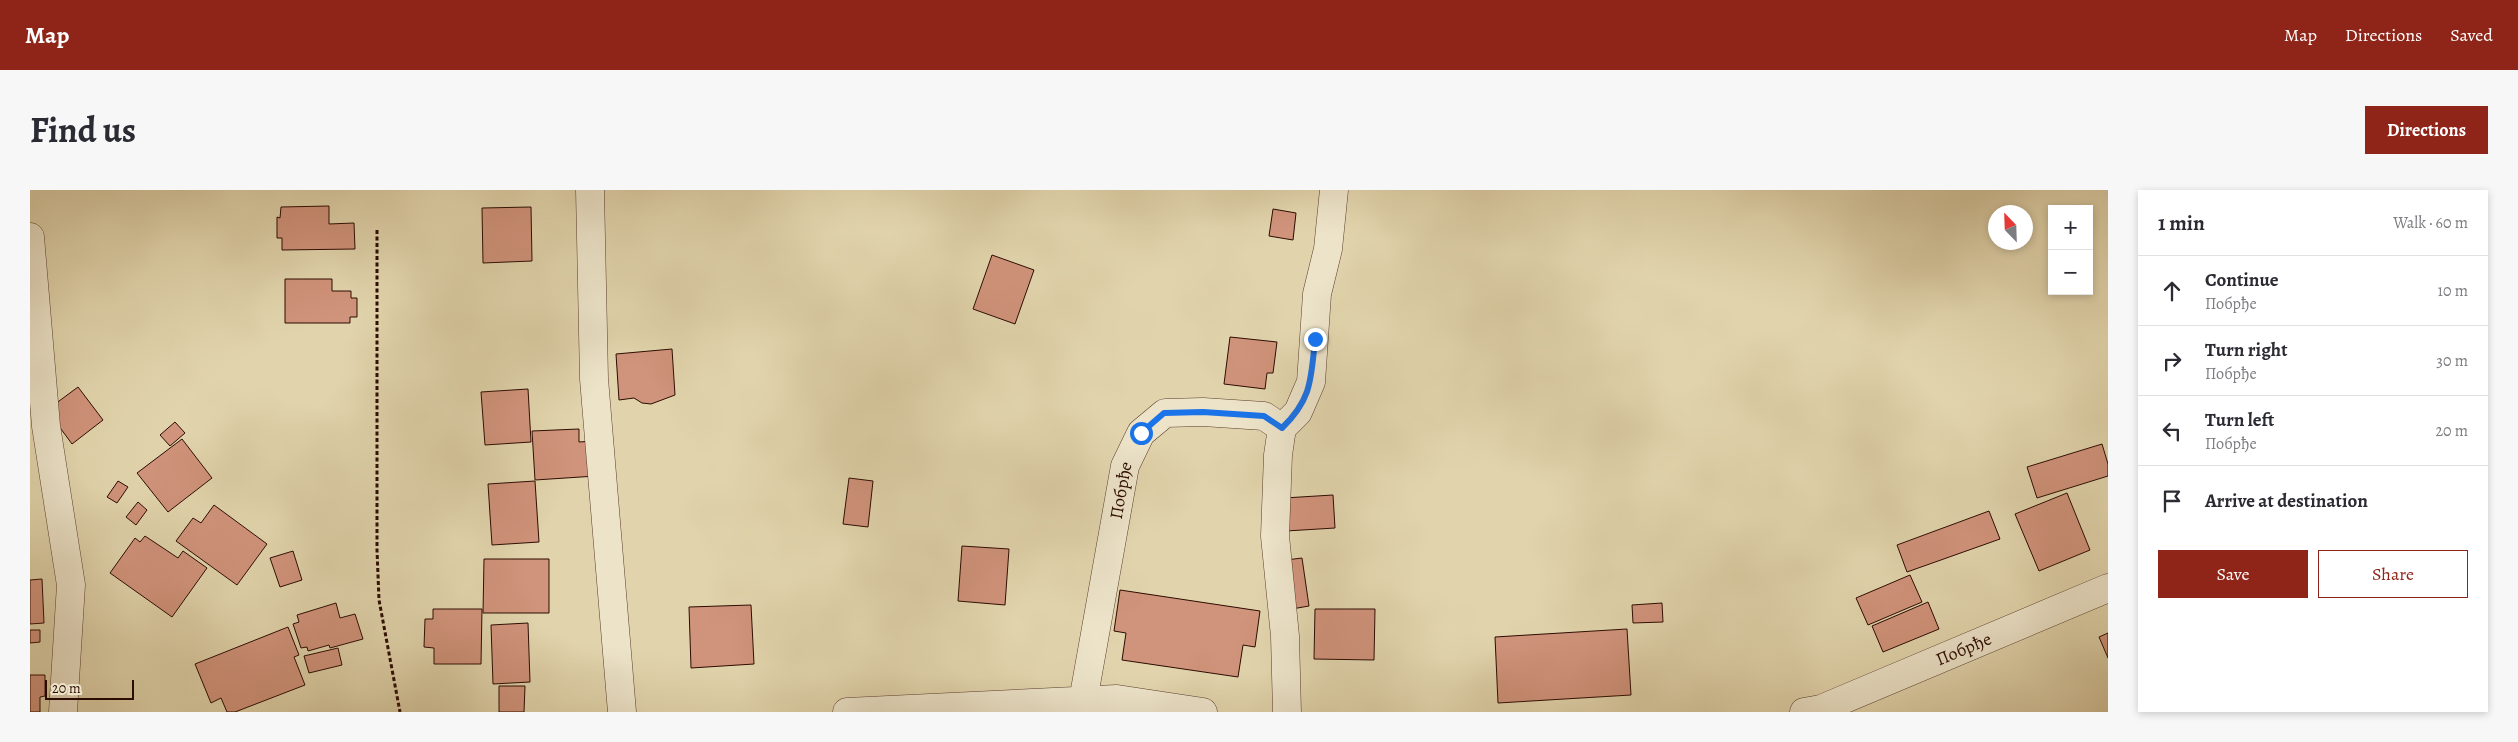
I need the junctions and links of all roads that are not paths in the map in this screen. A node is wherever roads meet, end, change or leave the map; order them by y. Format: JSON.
{"nodes":[{"id":1,"x":590,"y":190,"type":"edge"},
{"id":2,"x":1334,"y":190,"type":"edge"},
{"id":3,"x":30,"y":237,"type":"edge"},
{"id":4,"x":1282,"y":428,"type":"junction"},
{"id":5,"x":2108,"y":588,"type":"edge"},
{"id":6,"x":1083,"y":701,"type":"junction"},
{"id":7,"x":1816,"y":711,"type":"edge"},
{"id":8,"x":63,"y":712,"type":"edge"},
{"id":9,"x":622,"y":712,"type":"edge"},
{"id":10,"x":847,"y":712,"type":"edge"},
{"id":11,"x":1203,"y":712,"type":"edge"},
{"id":12,"x":1287,"y":712,"type":"edge"}],
"edges":[{"from":1,"to":9,"type":"street"},
{"from":2,"to":4,"type":"street"},
{"from":3,"to":8,"type":"street"},
{"from":4,"to":6,"type":"street","name":"Побрђе"},
{"from":4,"to":12,"type":"street"},
{"from":5,"to":7,"type":"street","name":"Побрђе"},
{"from":6,"to":10,"type":"street"},
{"from":6,"to":11,"type":"street"}]}
